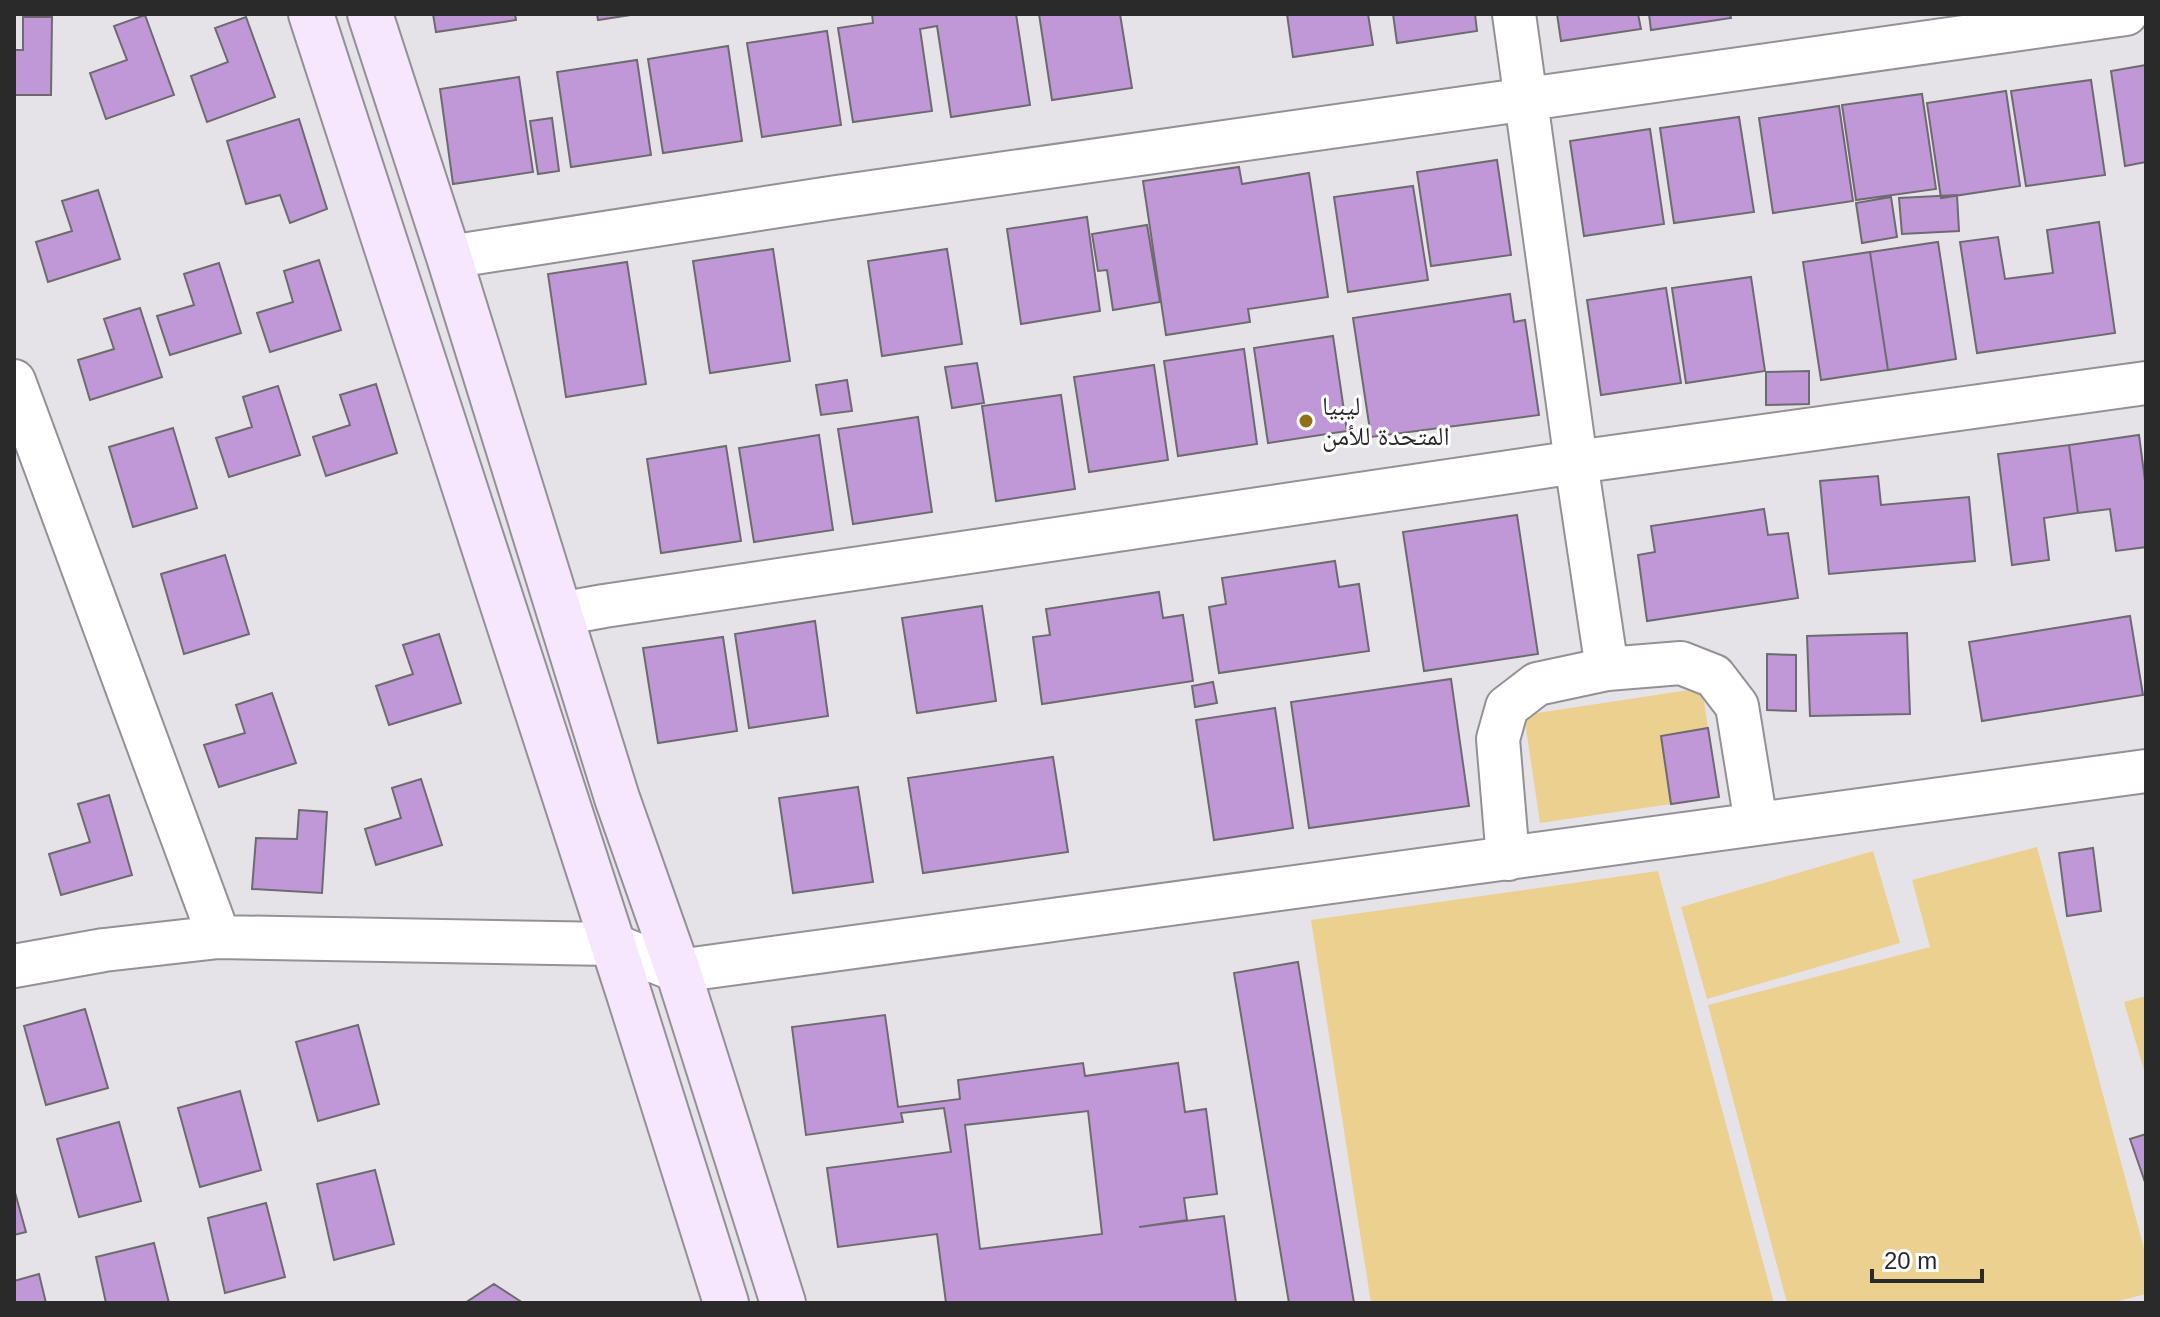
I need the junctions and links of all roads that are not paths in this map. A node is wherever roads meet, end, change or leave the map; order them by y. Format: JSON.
{"nodes":[{"id":1,"x":311,"y":14,"type":"edge"},
{"id":2,"x":370,"y":14,"type":"edge"},
{"id":3,"x":1514,"y":14,"type":"edge"},
{"id":4,"x":2126,"y":14,"type":"edge"},
{"id":5,"x":1526,"y":101,"type":"junction"},
{"id":6,"x":449,"y":257,"type":"junction"},
{"id":7,"x":14,"y":381,"type":"edge"},
{"id":8,"x":2146,"y":383,"type":"edge"},
{"id":9,"x":1576,"y":462,"type":"junction"},
{"id":10,"x":560,"y":614,"type":"junction"},
{"id":11,"x":1607,"y":669,"type":"junction"},
{"id":12,"x":2146,"y":771,"type":"edge"},
{"id":13,"x":617,"y":798,"type":"junction"},
{"id":14,"x":570,"y":812,"type":"junction"},
{"id":15,"x":1756,"y":823,"type":"junction"},
{"id":16,"x":1508,"y":859,"type":"junction"},
{"id":17,"x":219,"y":937,"type":"junction"},
{"id":18,"x":611,"y":944,"type":"junction"},
{"id":19,"x":14,"y":966,"type":"edge"},
{"id":20,"x":678,"y":971,"type":"junction"},
{"id":21,"x":726,"y":1303,"type":"edge"},
{"id":22,"x":783,"y":1303,"type":"edge"}],
"edges":[{"from":1,"to":14,"type":"street"},
{"from":2,"to":6,"type":"street"},
{"from":3,"to":5,"type":"street"},
{"from":4,"to":5,"type":"street"},
{"from":5,"to":6,"type":"street"},
{"from":5,"to":9,"type":"street"},
{"from":6,"to":10,"type":"street"},
{"from":7,"to":17,"type":"street"},
{"from":8,"to":9,"type":"street"},
{"from":9,"to":10,"type":"street"},
{"from":9,"to":11,"type":"street"},
{"from":10,"to":13,"type":"street"},
{"from":11,"to":15,"type":"street"},
{"from":11,"to":16,"type":"street"},
{"from":12,"to":15,"type":"street"},
{"from":13,"to":14,"type":"street"},
{"from":13,"to":20,"type":"street"},
{"from":14,"to":18,"type":"street"},
{"from":15,"to":16,"type":"street"},
{"from":16,"to":20,"type":"street"},
{"from":17,"to":18,"type":"street"},
{"from":17,"to":19,"type":"street"},
{"from":18,"to":20,"type":"street"},
{"from":18,"to":21,"type":"street"},
{"from":20,"to":22,"type":"street"}]}
